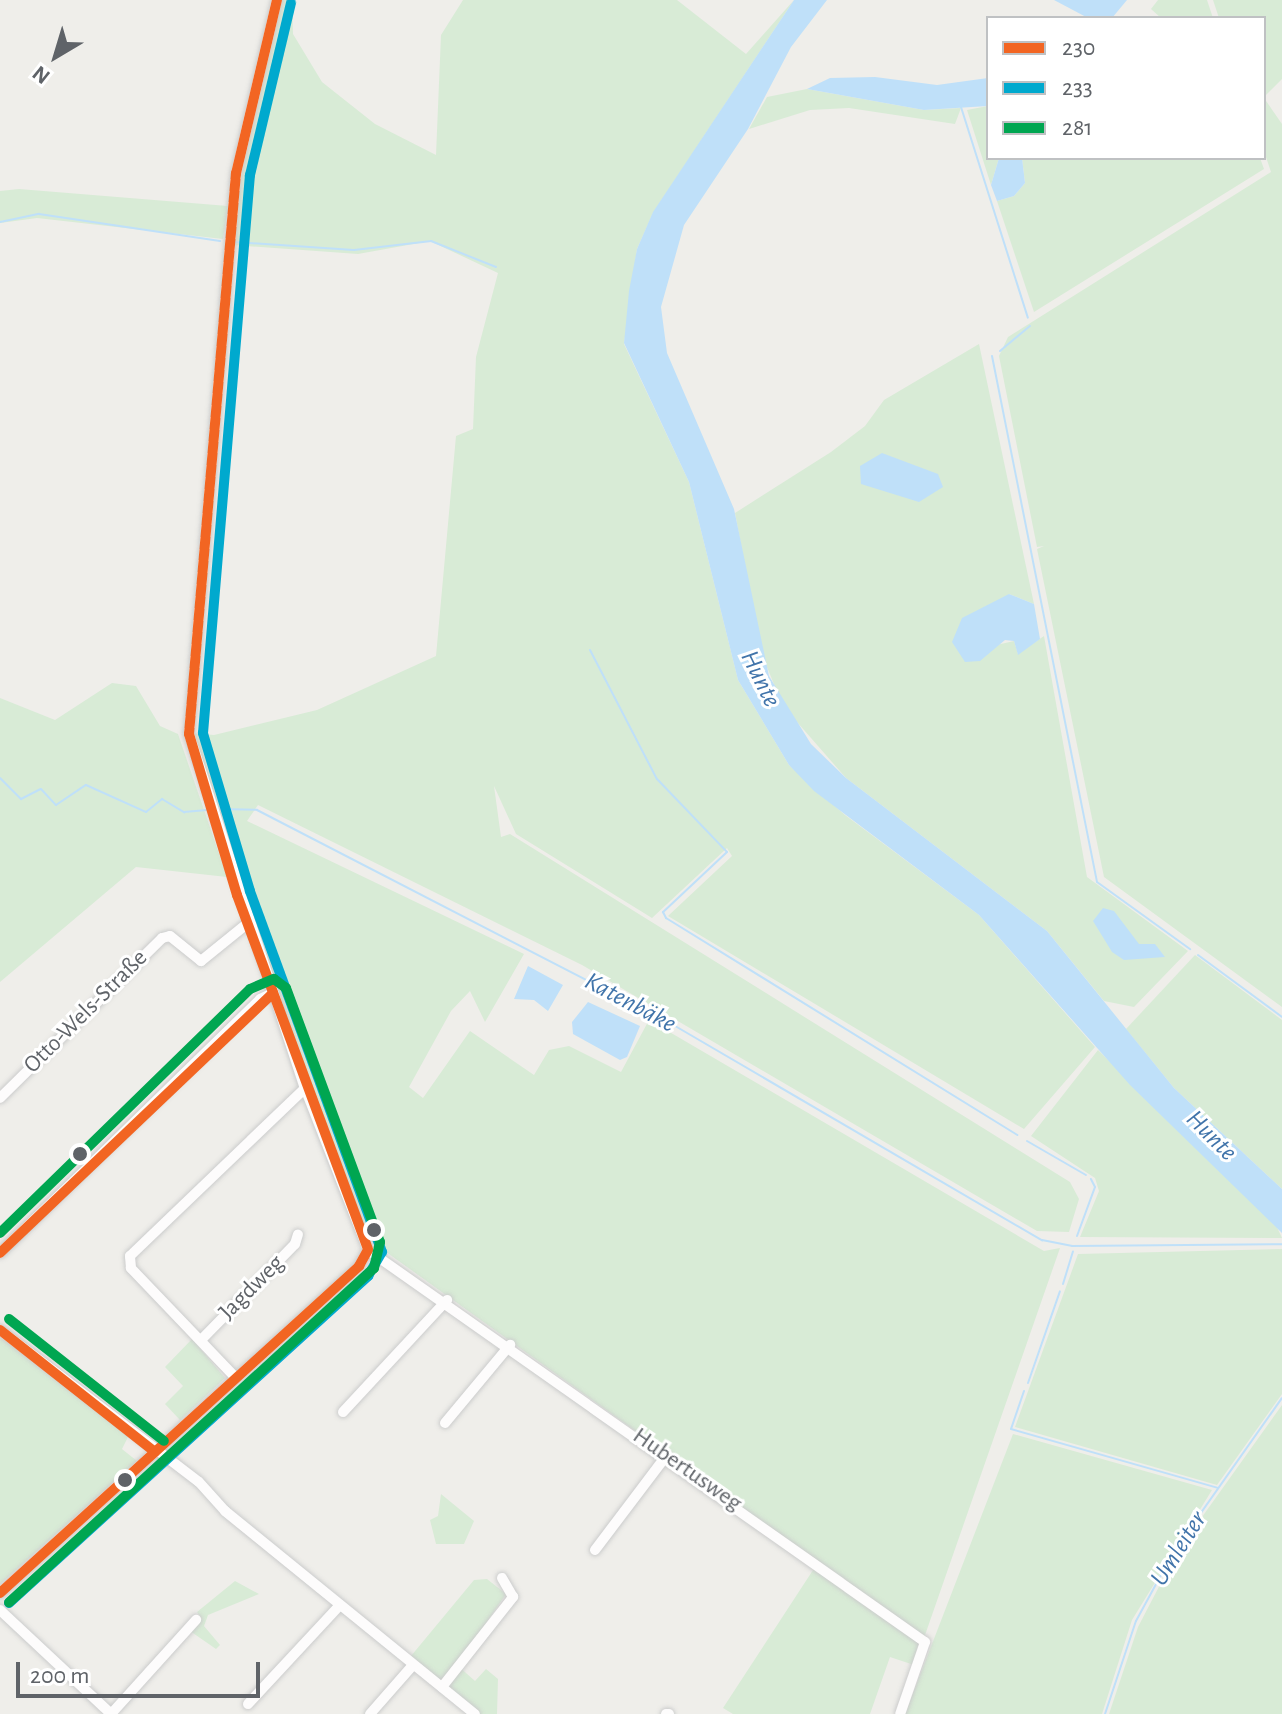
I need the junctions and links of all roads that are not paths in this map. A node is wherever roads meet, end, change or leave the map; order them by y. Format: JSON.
{"nodes":[{"id":1,"x":277,"y":0,"type":"edge"},
{"id":2,"x":248,"y":923,"type":"junction"},
{"id":3,"x":273,"y":993,"type":"junction"},
{"id":4,"x":305,"y":1088,"type":"junction"},
{"id":5,"x":0,"y":1098,"type":"edge"},
{"id":6,"x":298,"y":1234,"type":"dead end"},
{"id":7,"x":368,"y":1250,"type":"junction"},
{"id":8,"x":0,"y":1253,"type":"edge"},
{"id":9,"x":447,"y":1300,"type":"junction"},
{"id":10,"x":0,"y":1330,"type":"edge"},
{"id":11,"x":201,"y":1340,"type":"junction"},
{"id":12,"x":510,"y":1345,"type":"junction"},
{"id":13,"x":235,"y":1377,"type":"junction"},
{"id":14,"x":343,"y":1412,"type":"dead end"},
{"id":15,"x":445,"y":1423,"type":"dead end"},
{"id":16,"x":155,"y":1452,"type":"junction"},
{"id":17,"x":666,"y":1456,"type":"junction"},
{"id":18,"x":595,"y":1550,"type":"dead end"},
{"id":19,"x":502,"y":1578,"type":"dead end"},
{"id":20,"x":0,"y":1593,"type":"edge"},
{"id":21,"x":340,"y":1605,"type":"junction"},
{"id":22,"x":0,"y":1610,"type":"edge"},
{"id":23,"x":196,"y":1620,"type":"dead end"},
{"id":24,"x":413,"y":1665,"type":"junction"},
{"id":25,"x":442,"y":1687,"type":"junction"},
{"id":26,"x":248,"y":1704,"type":"dead end"},
{"id":27,"x":111,"y":1714,"type":"edge"},
{"id":28,"x":370,"y":1714,"type":"edge"},
{"id":29,"x":475,"y":1714,"type":"edge"},
{"id":30,"x":900,"y":1714,"type":"edge"}],
"edges":[{"from":1,"to":2,"type":"street"},
{"from":2,"to":3,"type":"street"},
{"from":2,"to":5,"type":"street","name":"Otto-Wels-Straße"},
{"from":3,"to":4,"type":"street"},
{"from":3,"to":8,"type":"street"},
{"from":4,"to":7,"type":"street"},
{"from":4,"to":11,"type":"street"},
{"from":6,"to":11,"type":"street","name":"Jagdweg"},
{"from":7,"to":9,"type":"street","name":"Hubertusweg"},
{"from":7,"to":13,"type":"street"},
{"from":9,"to":12,"type":"street","name":"Hubertusweg"},
{"from":9,"to":14,"type":"street"},
{"from":10,"to":16,"type":"street"},
{"from":11,"to":13,"type":"street"},
{"from":12,"to":15,"type":"street"},
{"from":12,"to":17,"type":"street","name":"Hubertusweg"},
{"from":13,"to":16,"type":"street"},
{"from":16,"to":20,"type":"street"},
{"from":16,"to":21,"type":"street"},
{"from":17,"to":18,"type":"street"},
{"from":17,"to":30,"type":"street","name":"Hubertusweg"},
{"from":19,"to":25,"type":"street"},
{"from":21,"to":24,"type":"street"},
{"from":21,"to":26,"type":"street"},
{"from":22,"to":27,"type":"street"},
{"from":23,"to":27,"type":"street"},
{"from":24,"to":25,"type":"street"},
{"from":24,"to":28,"type":"street"},
{"from":25,"to":29,"type":"street"}]}
